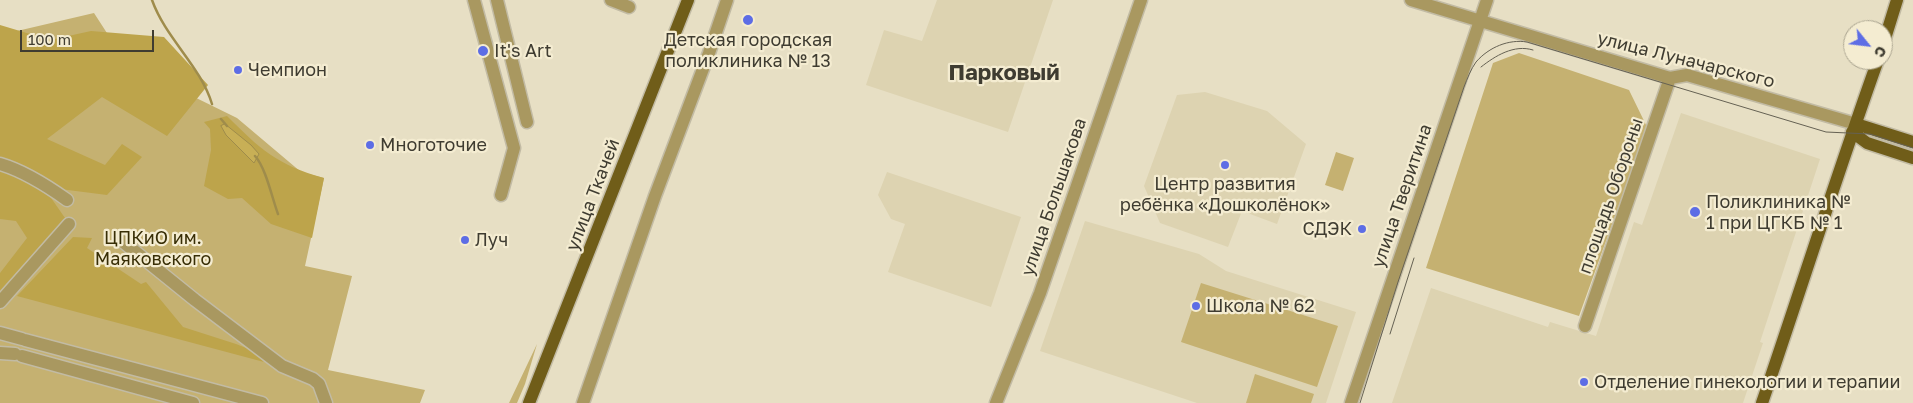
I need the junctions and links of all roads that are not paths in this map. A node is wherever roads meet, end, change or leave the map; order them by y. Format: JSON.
{"nodes":[{"id":1,"x":474,"y":0,"type":"edge"},
{"id":2,"x":497,"y":0,"type":"edge"},
{"id":3,"x":612,"y":0,"type":"edge"},
{"id":4,"x":688,"y":0,"type":"edge"},
{"id":5,"x":727,"y":0,"type":"edge"},
{"id":6,"x":1141,"y":0,"type":"edge"},
{"id":7,"x":1411,"y":0,"type":"edge"},
{"id":8,"x":1487,"y":0,"type":"edge"},
{"id":9,"x":1897,"y":0,"type":"edge"},
{"id":10,"x":629,"y":7,"type":"dead end"},
{"id":11,"x":1481,"y":20,"type":"junction"},
{"id":12,"x":1891,"y":20,"type":"edge"},
{"id":13,"x":1874,"y":70,"type":"edge"},
{"id":14,"x":1670,"y":78,"type":"junction"},
{"id":15,"x":527,"y":122,"type":"dead end"},
{"id":16,"x":1854,"y":128,"type":"junction"},
{"id":17,"x":1913,"y":142,"type":"edge"},
{"id":18,"x":1913,"y":158,"type":"edge"},
{"id":19,"x":0,"y":164,"type":"edge"},
{"id":20,"x":501,"y":196,"type":"dead end"},
{"id":21,"x":67,"y":200,"type":"dead end"},
{"id":22,"x":69,"y":224,"type":"dead end"},
{"id":23,"x":122,"y":241,"type":"dead end"},
{"id":24,"x":3,"y":299,"type":"edge"},
{"id":25,"x":1585,"y":326,"type":"dead end"},
{"id":26,"x":0,"y":333,"type":"edge"},
{"id":27,"x":0,"y":353,"type":"edge"},
{"id":28,"x":193,"y":403,"type":"edge"},
{"id":29,"x":262,"y":403,"type":"edge"},
{"id":30,"x":326,"y":403,"type":"edge"},
{"id":31,"x":529,"y":403,"type":"edge"},
{"id":32,"x":584,"y":403,"type":"edge"},
{"id":33,"x":996,"y":403,"type":"edge"},
{"id":34,"x":1351,"y":403,"type":"edge"},
{"id":35,"x":1762,"y":403,"type":"edge"}],
"edges":[{"from":1,"to":20,"type":"street"},
{"from":2,"to":15,"type":"street"},
{"from":3,"to":10,"type":"street"},
{"from":4,"to":31,"type":"main road","name":"улица Ткачей"},
{"from":5,"to":32,"type":"street"},
{"from":6,"to":33,"type":"street","name":"улица Большакова"},
{"from":7,"to":11,"type":"street","name":"улица Луначарского"},
{"from":8,"to":11,"type":"street","name":"улица Тверитина"},
{"from":9,"to":12,"type":"main road"},
{"from":11,"to":14,"type":"street","name":"улица Луначарского"},
{"from":11,"to":34,"type":"street","name":"улица Тверитина"},
{"from":13,"to":16,"type":"main road"},
{"from":14,"to":16,"type":"street","name":"улица Луначарского"},
{"from":14,"to":25,"type":"street","name":"площадь Обороны"},
{"from":16,"to":17,"type":"main road","name":"улица Луначарского"},
{"from":16,"to":18,"type":"main road","name":"улица Луначарского"},
{"from":16,"to":35,"type":"main road"},
{"from":19,"to":21,"type":"street"},
{"from":22,"to":24,"type":"street"},
{"from":23,"to":30,"type":"street"},
{"from":26,"to":29,"type":"street"},
{"from":27,"to":28,"type":"street"}]}
